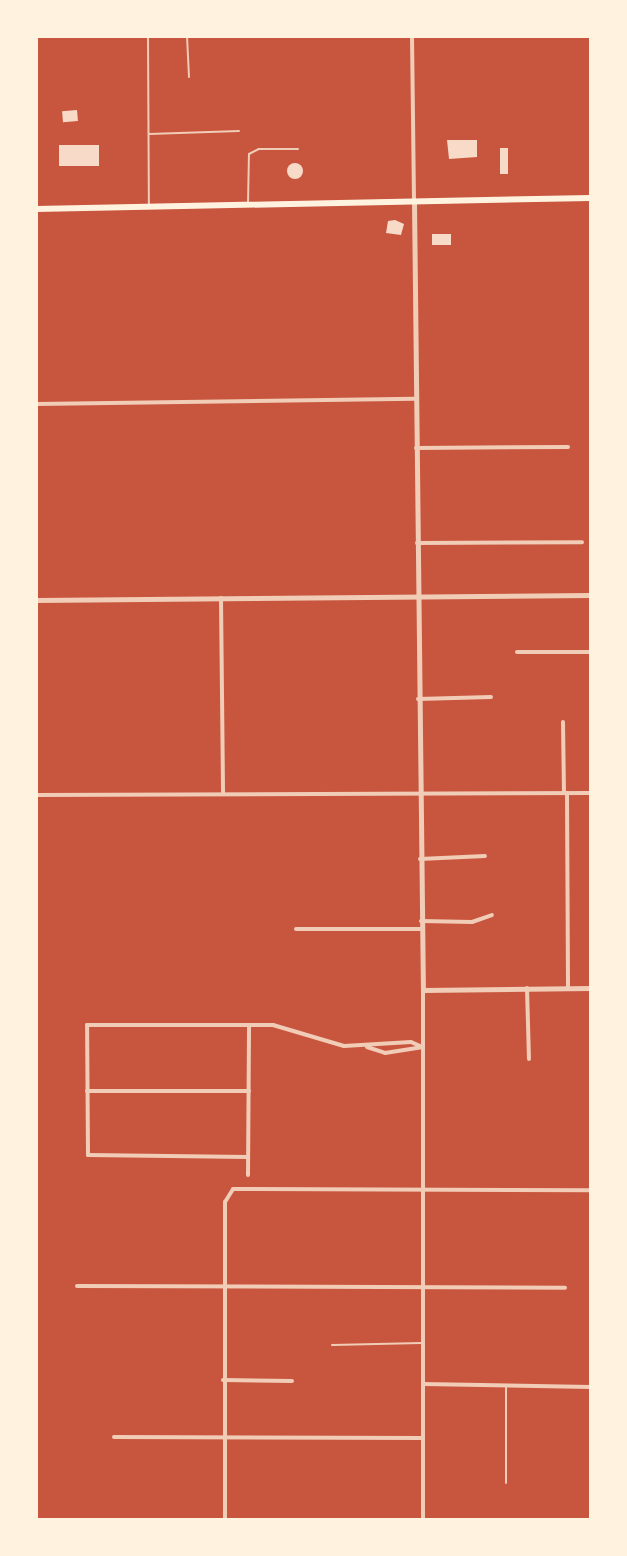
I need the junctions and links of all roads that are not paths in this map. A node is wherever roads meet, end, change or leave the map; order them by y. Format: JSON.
{"nodes":[{"id":1,"x":148,"y":36,"type":"edge"},
{"id":2,"x":187,"y":36,"type":"edge"},
{"id":3,"x":412,"y":36,"type":"edge"},
{"id":4,"x":189,"y":77,"type":"dead end"},
{"id":5,"x":239,"y":131,"type":"dead end"},
{"id":6,"x":149,"y":134,"type":"junction"},
{"id":7,"x":298,"y":149,"type":"dead end"},
{"id":8,"x":591,"y":198,"type":"edge"},
{"id":9,"x":414,"y":202,"type":"junction"},
{"id":10,"x":248,"y":205,"type":"junction"},
{"id":11,"x":149,"y":207,"type":"junction"},
{"id":12,"x":36,"y":209,"type":"edge"},
{"id":13,"x":415,"y":399,"type":"junction"},
{"id":14,"x":36,"y":404,"type":"edge"},
{"id":15,"x":568,"y":447,"type":"dead end"},
{"id":16,"x":416,"y":448,"type":"junction"},
{"id":17,"x":582,"y":542,"type":"dead end"},
{"id":18,"x":417,"y":543,"type":"junction"},
{"id":19,"x":591,"y":595,"type":"edge"},
{"id":20,"x":418,"y":596,"type":"junction"},
{"id":21,"x":221,"y":598,"type":"junction"},
{"id":22,"x":36,"y":600,"type":"edge"},
{"id":23,"x":517,"y":652,"type":"dead end"},
{"id":24,"x":591,"y":652,"type":"edge"},
{"id":25,"x":491,"y":697,"type":"dead end"},
{"id":26,"x":418,"y":699,"type":"junction"},
{"id":27,"x":563,"y":722,"type":"dead end"},
{"id":28,"x":565,"y":793,"type":"junction"},
{"id":29,"x":591,"y":793,"type":"edge"},
{"id":30,"x":223,"y":794,"type":"junction"},
{"id":31,"x":419,"y":794,"type":"junction"},
{"id":32,"x":36,"y":795,"type":"edge"},
{"id":33,"x":485,"y":856,"type":"dead end"},
{"id":34,"x":420,"y":859,"type":"junction"},
{"id":35,"x":492,"y":915,"type":"dead end"},
{"id":36,"x":421,"y":921,"type":"junction"},
{"id":37,"x":296,"y":929,"type":"dead end"},
{"id":38,"x":421,"y":929,"type":"junction"},
{"id":39,"x":527,"y":988,"type":"junction"},
{"id":40,"x":568,"y":988,"type":"junction"},
{"id":41,"x":591,"y":988,"type":"edge"},
{"id":42,"x":423,"y":990,"type":"junction"},
{"id":43,"x":249,"y":1026,"type":"junction"},
{"id":44,"x":367,"y":1047,"type":"junction"},
{"id":45,"x":422,"y":1047,"type":"junction"},
{"id":46,"x":529,"y":1059,"type":"dead end"},
{"id":47,"x":87,"y":1091,"type":"junction"},
{"id":48,"x":249,"y":1091,"type":"junction"},
{"id":49,"x":248,"y":1157,"type":"junction"},
{"id":50,"x":248,"y":1175,"type":"dead end"},
{"id":51,"x":422,"y":1187,"type":"junction"},
{"id":52,"x":591,"y":1190,"type":"edge"},
{"id":53,"x":77,"y":1286,"type":"dead end"},
{"id":54,"x":225,"y":1287,"type":"junction"},
{"id":55,"x":422,"y":1288,"type":"junction"},
{"id":56,"x":565,"y":1288,"type":"dead end"},
{"id":57,"x":422,"y":1343,"type":"junction"},
{"id":58,"x":332,"y":1345,"type":"dead end"},
{"id":59,"x":223,"y":1380,"type":"junction"},
{"id":60,"x":292,"y":1381,"type":"dead end"},
{"id":61,"x":423,"y":1384,"type":"junction"},
{"id":62,"x":506,"y":1384,"type":"junction"},
{"id":63,"x":591,"y":1387,"type":"edge"},
{"id":64,"x":114,"y":1437,"type":"dead end"},
{"id":65,"x":225,"y":1437,"type":"junction"},
{"id":66,"x":423,"y":1438,"type":"junction"},
{"id":67,"x":506,"y":1483,"type":"dead end"},
{"id":68,"x":225,"y":1520,"type":"edge"},
{"id":69,"x":423,"y":1520,"type":"edge"}],
"edges":[{"from":1,"to":6,"type":"lane"},
{"from":2,"to":4,"type":"lane"},
{"from":3,"to":9,"type":"street"},
{"from":5,"to":6,"type":"lane"},
{"from":6,"to":11,"type":"lane"},
{"from":7,"to":10,"type":"lane"},
{"from":8,"to":9,"type":"main road"},
{"from":9,"to":10,"type":"main road"},
{"from":9,"to":13,"type":"street"},
{"from":10,"to":11,"type":"main road"},
{"from":11,"to":12,"type":"main road"},
{"from":13,"to":14,"type":"street"},
{"from":13,"to":16,"type":"street"},
{"from":15,"to":16,"type":"street"},
{"from":16,"to":18,"type":"street"},
{"from":17,"to":18,"type":"street"},
{"from":18,"to":20,"type":"street"},
{"from":19,"to":20,"type":"street"},
{"from":20,"to":21,"type":"street"},
{"from":20,"to":26,"type":"street"},
{"from":21,"to":22,"type":"street"},
{"from":21,"to":30,"type":"street"},
{"from":23,"to":24,"type":"street"},
{"from":25,"to":26,"type":"street"},
{"from":26,"to":31,"type":"street"},
{"from":27,"to":28,"type":"street"},
{"from":28,"to":29,"type":"street"},
{"from":28,"to":31,"type":"street"},
{"from":28,"to":40,"type":"street"},
{"from":30,"to":31,"type":"street"},
{"from":30,"to":32,"type":"street"},
{"from":31,"to":34,"type":"street"},
{"from":33,"to":34,"type":"street"},
{"from":34,"to":36,"type":"street"},
{"from":35,"to":36,"type":"street"},
{"from":36,"to":38,"type":"street"},
{"from":37,"to":38,"type":"street"},
{"from":38,"to":42,"type":"street"},
{"from":39,"to":40,"type":"street"},
{"from":39,"to":42,"type":"street"},
{"from":39,"to":46,"type":"street"},
{"from":40,"to":41,"type":"street"},
{"from":42,"to":45,"type":"street"},
{"from":43,"to":44,"type":"street"},
{"from":43,"to":47,"type":"street"},
{"from":43,"to":48,"type":"street"},
{"from":44,"to":45,"type":"street"},
{"from":44,"to":45,"type":"street"},
{"from":45,"to":51,"type":"street"},
{"from":47,"to":48,"type":"street"},
{"from":47,"to":49,"type":"street"},
{"from":48,"to":49,"type":"street"},
{"from":49,"to":50,"type":"street"},
{"from":51,"to":52,"type":"street"},
{"from":51,"to":54,"type":"street"},
{"from":51,"to":55,"type":"street"},
{"from":53,"to":54,"type":"street"},
{"from":54,"to":55,"type":"street"},
{"from":54,"to":59,"type":"street"},
{"from":55,"to":56,"type":"street"},
{"from":55,"to":57,"type":"street"},
{"from":57,"to":58,"type":"lane"},
{"from":57,"to":61,"type":"street"},
{"from":59,"to":60,"type":"street"},
{"from":59,"to":65,"type":"street"},
{"from":61,"to":62,"type":"street"},
{"from":61,"to":66,"type":"street"},
{"from":62,"to":63,"type":"street"},
{"from":62,"to":67,"type":"lane"},
{"from":64,"to":65,"type":"street"},
{"from":65,"to":66,"type":"street"},
{"from":65,"to":68,"type":"street"},
{"from":66,"to":69,"type":"street"}]}
